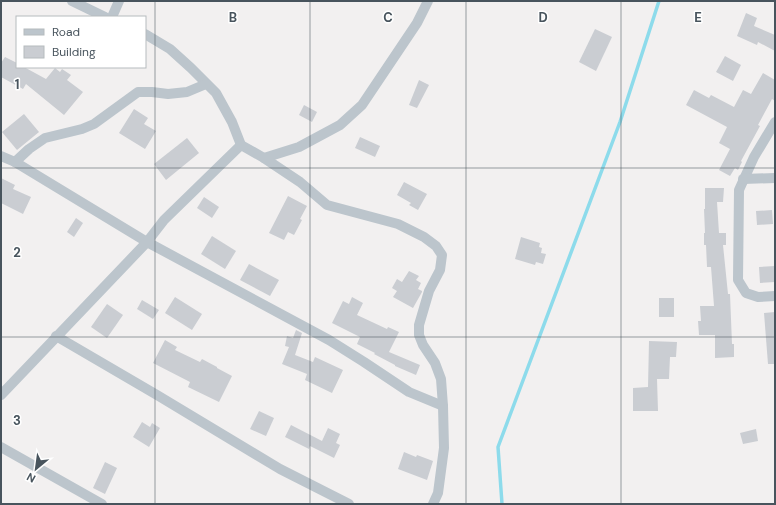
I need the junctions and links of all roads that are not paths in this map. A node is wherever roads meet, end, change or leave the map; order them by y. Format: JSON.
{"nodes":[{"id":1,"x":72,"y":1,"type":"edge"},
{"id":2,"x":120,"y":1,"type":"edge"},
{"id":3,"x":428,"y":1,"type":"edge"},
{"id":4,"x":103,"y":16,"type":"edge"},
{"id":5,"x":112,"y":16,"type":"edge"},
{"id":6,"x":146,"y":35,"type":"edge"},
{"id":7,"x":206,"y":84,"type":"junction"},
{"id":8,"x":775,"y":122,"type":"edge"},
{"id":9,"x":241,"y":145,"type":"junction"},
{"id":10,"x":1,"y":156,"type":"edge"},
{"id":11,"x":264,"y":158,"type":"junction"},
{"id":12,"x":15,"y":162,"type":"junction"},
{"id":13,"x":775,"y":178,"type":"edge"},
{"id":14,"x":744,"y":179,"type":"junction"},
{"id":15,"x":147,"y":242,"type":"junction"},
{"id":16,"x":775,"y":296,"type":"edge"},
{"id":17,"x":56,"y":336,"type":"junction"},
{"id":18,"x":1,"y":394,"type":"edge"},
{"id":19,"x":443,"y":406,"type":"junction"},
{"id":20,"x":1,"y":447,"type":"edge"},
{"id":21,"x":102,"y":504,"type":"edge"},
{"id":22,"x":349,"y":504,"type":"edge"},
{"id":23,"x":433,"y":504,"type":"edge"}],
"edges":[{"from":1,"to":4,"type":"street"},
{"from":2,"to":5,"type":"street"},
{"from":3,"to":11,"type":"street"},
{"from":6,"to":7,"type":"street"},
{"from":7,"to":9,"type":"street"},
{"from":7,"to":12,"type":"street"},
{"from":8,"to":14,"type":"street"},
{"from":9,"to":11,"type":"street"},
{"from":9,"to":15,"type":"street"},
{"from":10,"to":12,"type":"street"},
{"from":11,"to":19,"type":"street"},
{"from":12,"to":15,"type":"street"},
{"from":13,"to":14,"type":"street"},
{"from":14,"to":16,"type":"street"},
{"from":15,"to":17,"type":"street"},
{"from":15,"to":19,"type":"street"},
{"from":17,"to":18,"type":"street"},
{"from":17,"to":22,"type":"street"},
{"from":19,"to":23,"type":"street"},
{"from":20,"to":21,"type":"street"}]}
